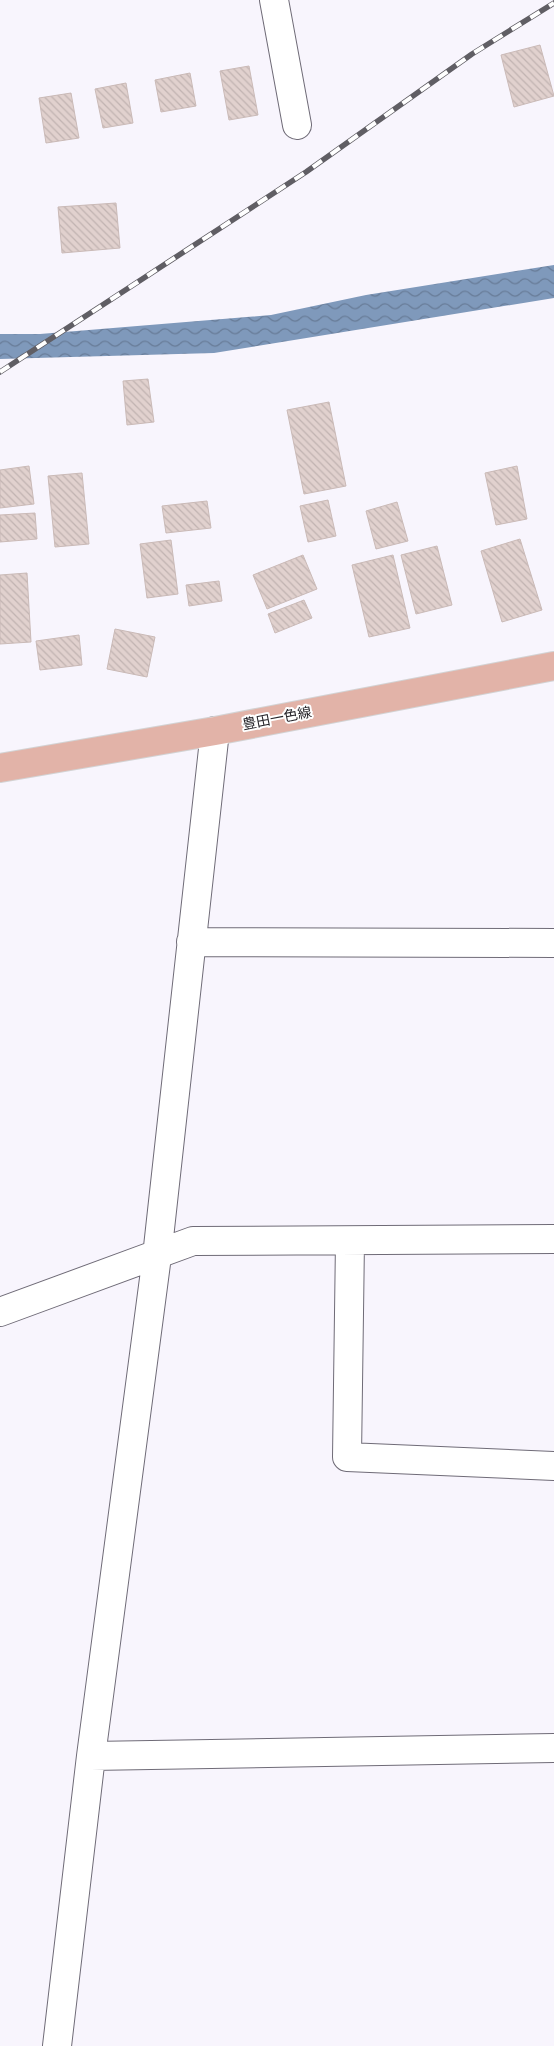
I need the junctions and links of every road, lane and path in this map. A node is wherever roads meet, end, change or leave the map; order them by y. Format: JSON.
{"nodes":[{"id":1,"x":274,"y":0,"type":"edge"},
{"id":2,"x":297,"y":125,"type":"dead end"},
{"id":3,"x":554,"y":666,"type":"edge"},
{"id":4,"x":214,"y":731,"type":"junction"},
{"id":5,"x":0,"y":768,"type":"edge"},
{"id":6,"x":191,"y":942,"type":"junction"},
{"id":7,"x":554,"y":943,"type":"edge"},
{"id":8,"x":554,"y":1239,"type":"edge"},
{"id":9,"x":350,"y":1241,"type":"junction"},
{"id":10,"x":157,"y":1256,"type":"junction"},
{"id":11,"x":0,"y":1312,"type":"edge"},
{"id":12,"x":554,"y":1466,"type":"edge"},
{"id":13,"x":554,"y":1748,"type":"edge"},
{"id":14,"x":91,"y":1756,"type":"junction"},
{"id":15,"x":57,"y":2046,"type":"edge"}],
"edges":[{"from":1,"to":2,"type":"street"},
{"from":3,"to":4,"type":"main road","name":"豊田一色線"},
{"from":4,"to":5,"type":"main road","name":"豊田一色線"},
{"from":4,"to":6,"type":"street"},
{"from":6,"to":7,"type":"street"},
{"from":6,"to":10,"type":"street"},
{"from":8,"to":9,"type":"street"},
{"from":9,"to":10,"type":"street"},
{"from":9,"to":12,"type":"street"},
{"from":10,"to":11,"type":"street"},
{"from":10,"to":14,"type":"street"},
{"from":13,"to":14,"type":"street"},
{"from":14,"to":15,"type":"street"}]}
